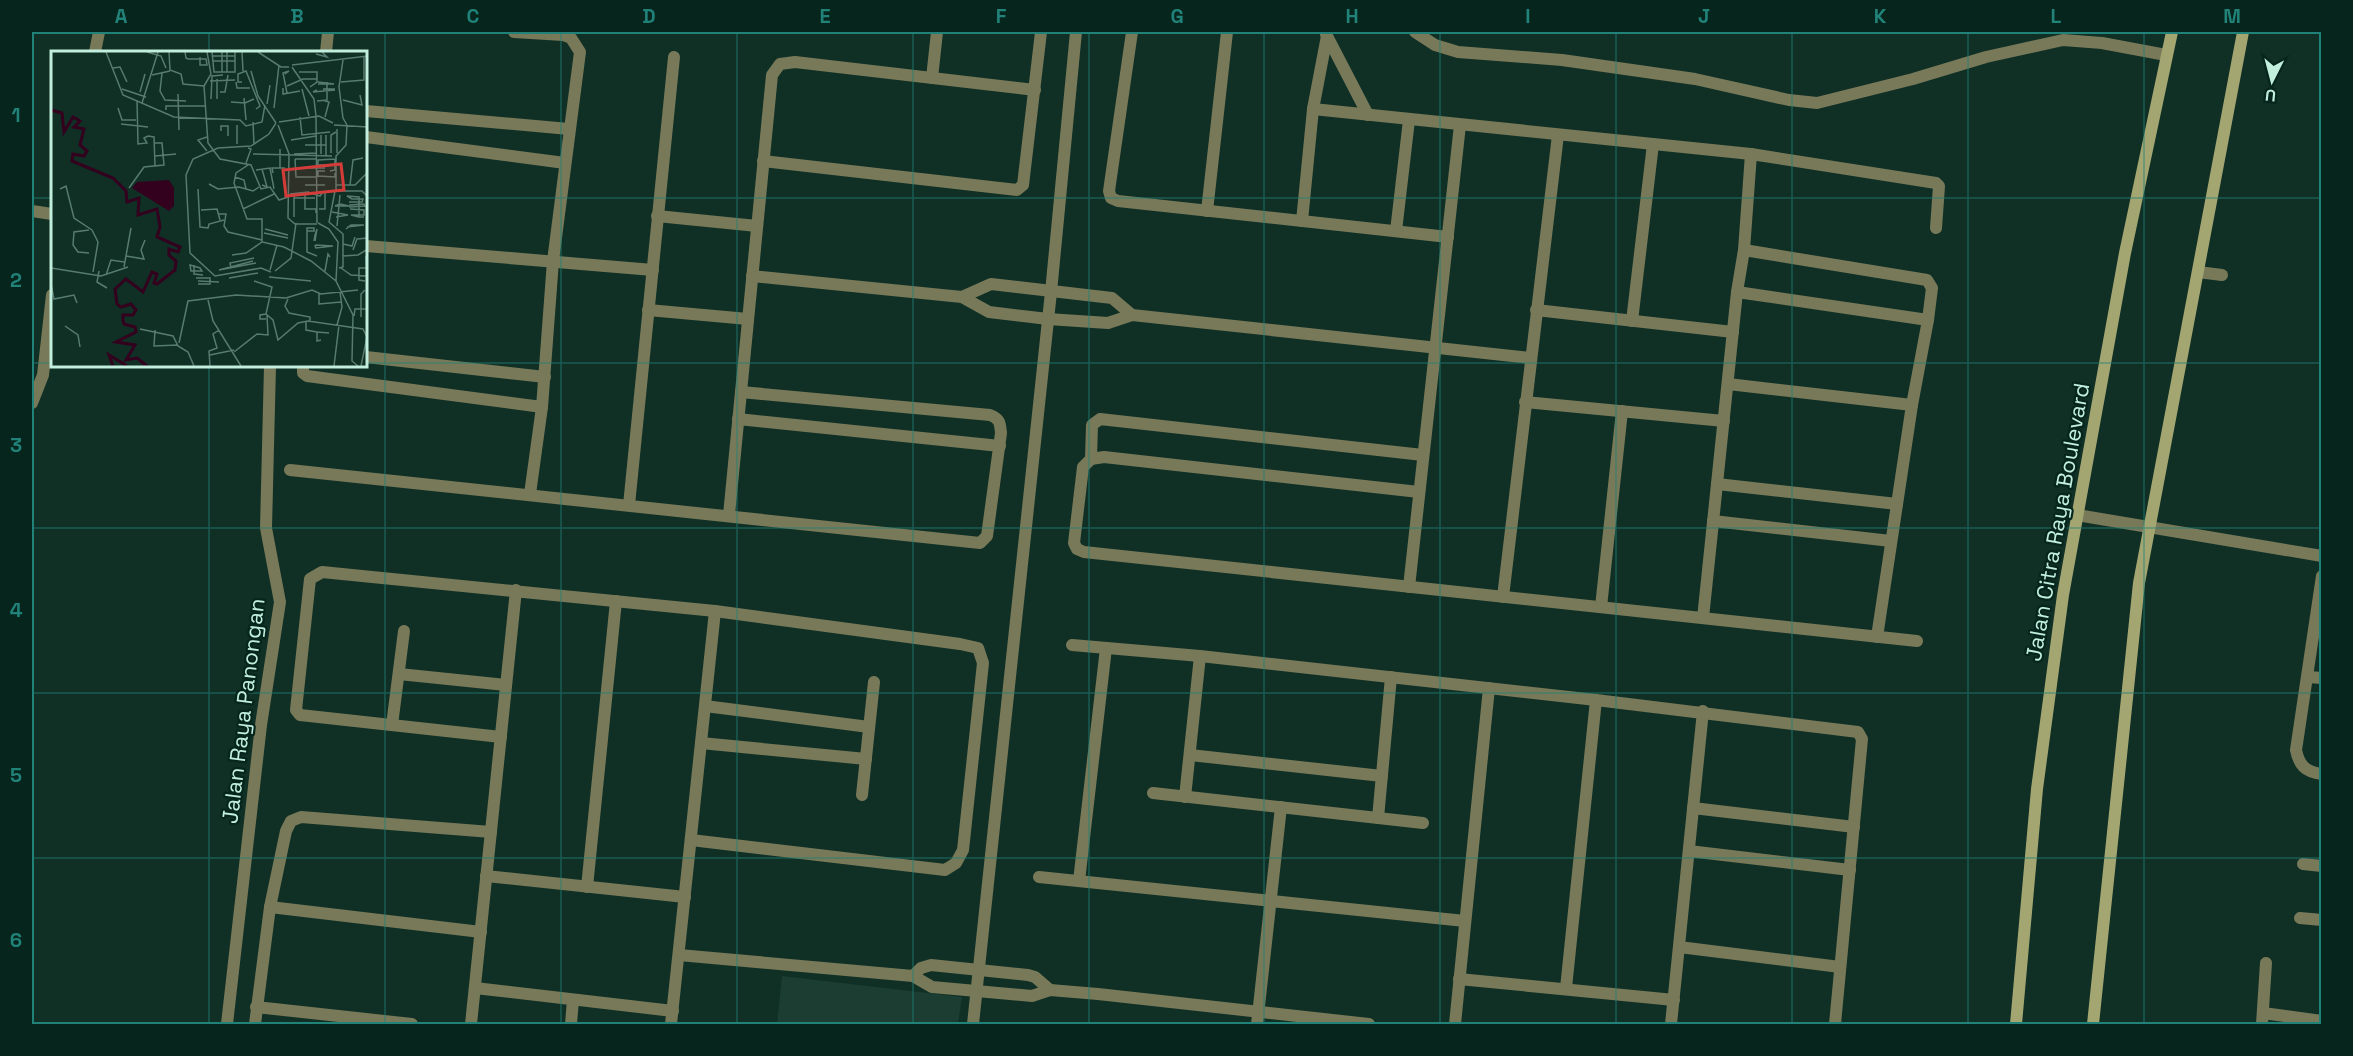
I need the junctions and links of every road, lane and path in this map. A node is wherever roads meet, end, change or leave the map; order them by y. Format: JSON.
{"nodes":[{"id":1,"x":99,"y":32,"type":"edge"},
{"id":2,"x":328,"y":32,"type":"edge"},
{"id":3,"x":514,"y":32,"type":"edge"},
{"id":4,"x":937,"y":32,"type":"edge"},
{"id":5,"x":1041,"y":32,"type":"edge"},
{"id":6,"x":1076,"y":32,"type":"edge"},
{"id":7,"x":1132,"y":32,"type":"edge"},
{"id":8,"x":1227,"y":32,"type":"edge"},
{"id":9,"x":1415,"y":32,"type":"edge"},
{"id":10,"x":2172,"y":32,"type":"edge"},
{"id":11,"x":2242,"y":32,"type":"edge"},
{"id":12,"x":1326,"y":34,"type":"edge"},
{"id":13,"x":94,"y":51,"type":"edge"},
{"id":14,"x":326,"y":51,"type":"edge"},
{"id":15,"x":2166,"y":55,"type":"junction"},
{"id":16,"x":674,"y":57,"type":"dead end"},
{"id":17,"x":932,"y":78,"type":"junction"},
{"id":18,"x":1035,"y":90,"type":"junction"},
{"id":19,"x":1313,"y":109,"type":"junction"},
{"id":20,"x":368,"y":111,"type":"edge"},
{"id":21,"x":1368,"y":115,"type":"junction"},
{"id":22,"x":1409,"y":120,"type":"junction"},
{"id":23,"x":1460,"y":125,"type":"junction"},
{"id":24,"x":569,"y":129,"type":"junction"},
{"id":25,"x":1558,"y":135,"type":"junction"},
{"id":26,"x":368,"y":137,"type":"edge"},
{"id":27,"x":1653,"y":144,"type":"junction"},
{"id":28,"x":1751,"y":154,"type":"junction"},
{"id":29,"x":763,"y":161,"type":"junction"},
{"id":30,"x":565,"y":163,"type":"junction"},
{"id":31,"x":32,"y":211,"type":"edge"},
{"id":32,"x":1207,"y":211,"type":"junction"},
{"id":33,"x":51,"y":214,"type":"edge"},
{"id":34,"x":657,"y":216,"type":"junction"},
{"id":35,"x":1302,"y":220,"type":"junction"},
{"id":36,"x":757,"y":226,"type":"junction"},
{"id":37,"x":1936,"y":228,"type":"dead end"},
{"id":38,"x":1396,"y":231,"type":"junction"},
{"id":39,"x":1448,"y":237,"type":"junction"},
{"id":40,"x":368,"y":246,"type":"edge"},
{"id":41,"x":1744,"y":250,"type":"junction"},
{"id":42,"x":554,"y":261,"type":"junction"},
{"id":43,"x":653,"y":270,"type":"junction"},
{"id":44,"x":2198,"y":272,"type":"junction"},
{"id":45,"x":2222,"y":275,"type":"dead end"},
{"id":46,"x":752,"y":276,"type":"junction"},
{"id":47,"x":1737,"y":291,"type":"junction"},
{"id":48,"x":1051,"y":292,"type":"junction"},
{"id":49,"x":962,"y":297,"type":"junction"},
{"id":50,"x":51,"y":305,"type":"edge"},
{"id":51,"x":648,"y":310,"type":"junction"},
{"id":52,"x":1536,"y":310,"type":"junction"},
{"id":53,"x":1132,"y":315,"type":"junction"},
{"id":54,"x":748,"y":319,"type":"junction"},
{"id":55,"x":1048,"y":319,"type":"junction"},
{"id":56,"x":1928,"y":320,"type":"junction"},
{"id":57,"x":1632,"y":321,"type":"junction"},
{"id":58,"x":1733,"y":332,"type":"junction"},
{"id":59,"x":1435,"y":348,"type":"junction"},
{"id":60,"x":368,"y":357,"type":"edge"},
{"id":61,"x":1531,"y":358,"type":"junction"},
{"id":62,"x":270,"y":368,"type":"edge"},
{"id":63,"x":303,"y":368,"type":"edge"},
{"id":64,"x":544,"y":376,"type":"junction"},
{"id":65,"x":1728,"y":384,"type":"junction"},
{"id":66,"x":741,"y":392,"type":"junction"},
{"id":67,"x":1525,"y":402,"type":"junction"},
{"id":68,"x":32,"y":403,"type":"edge"},
{"id":69,"x":1912,"y":405,"type":"junction"},
{"id":70,"x":542,"y":407,"type":"junction"},
{"id":71,"x":1622,"y":411,"type":"junction"},
{"id":72,"x":738,"y":419,"type":"junction"},
{"id":73,"x":1724,"y":421,"type":"junction"},
{"id":74,"x":1000,"y":446,"type":"junction"},
{"id":75,"x":1423,"y":455,"type":"junction"},
{"id":76,"x":1091,"y":459,"type":"junction"},
{"id":77,"x":290,"y":470,"type":"dead end"},
{"id":78,"x":1717,"y":484,"type":"junction"},
{"id":79,"x":1419,"y":492,"type":"junction"},
{"id":80,"x":530,"y":494,"type":"junction"},
{"id":81,"x":1897,"y":504,"type":"junction"},
{"id":82,"x":628,"y":505,"type":"junction"},
{"id":83,"x":729,"y":515,"type":"junction"},
{"id":84,"x":2077,"y":515,"type":"junction"},
{"id":85,"x":1713,"y":521,"type":"junction"},
{"id":86,"x":2150,"y":528,"type":"junction"},
{"id":87,"x":1891,"y":541,"type":"junction"},
{"id":88,"x":2322,"y":556,"type":"edge"},
{"id":89,"x":2322,"y":576,"type":"edge"},
{"id":90,"x":2321,"y":580,"type":"edge"},
{"id":91,"x":1410,"y":587,"type":"junction"},
{"id":92,"x":516,"y":590,"type":"junction"},
{"id":93,"x":1503,"y":597,"type":"junction"},
{"id":94,"x":616,"y":601,"type":"junction"},
{"id":95,"x":1601,"y":607,"type":"junction"},
{"id":96,"x":715,"y":611,"type":"junction"},
{"id":97,"x":1703,"y":618,"type":"junction"},
{"id":98,"x":404,"y":631,"type":"dead end"},
{"id":99,"x":1877,"y":636,"type":"junction"},
{"id":100,"x":1917,"y":641,"type":"dead end"},
{"id":101,"x":1072,"y":645,"type":"dead end"},
{"id":102,"x":1106,"y":648,"type":"junction"},
{"id":103,"x":1200,"y":656,"type":"junction"},
{"id":104,"x":399,"y":674,"type":"junction"},
{"id":105,"x":1391,"y":677,"type":"junction"},
{"id":106,"x":2308,"y":677,"type":"junction"},
{"id":107,"x":2322,"y":678,"type":"edge"},
{"id":108,"x":874,"y":682,"type":"dead end"},
{"id":109,"x":506,"y":685,"type":"junction"},
{"id":110,"x":1489,"y":688,"type":"junction"},
{"id":111,"x":1596,"y":700,"type":"junction"},
{"id":112,"x":705,"y":706,"type":"junction"},
{"id":113,"x":1703,"y":711,"type":"junction"},
{"id":114,"x":392,"y":725,"type":"junction"},
{"id":115,"x":869,"y":727,"type":"junction"},
{"id":116,"x":501,"y":737,"type":"junction"},
{"id":117,"x":701,"y":743,"type":"junction"},
{"id":118,"x":1190,"y":755,"type":"junction"},
{"id":119,"x":866,"y":759,"type":"junction"},
{"id":120,"x":2322,"y":774,"type":"edge"},
{"id":121,"x":1382,"y":776,"type":"junction"},
{"id":122,"x":1153,"y":793,"type":"dead end"},
{"id":123,"x":862,"y":795,"type":"dead end"},
{"id":124,"x":1185,"y":797,"type":"junction"},
{"id":125,"x":1281,"y":807,"type":"junction"},
{"id":126,"x":1693,"y":808,"type":"junction"},
{"id":127,"x":1378,"y":818,"type":"junction"},
{"id":128,"x":1423,"y":823,"type":"dead end"},
{"id":129,"x":1854,"y":827,"type":"junction"},
{"id":130,"x":491,"y":832,"type":"junction"},
{"id":131,"x":691,"y":840,"type":"junction"},
{"id":132,"x":1689,"y":851,"type":"junction"},
{"id":133,"x":2302,"y":864,"type":"dead end"},
{"id":134,"x":2322,"y":866,"type":"edge"},
{"id":135,"x":1850,"y":870,"type":"junction"},
{"id":136,"x":486,"y":876,"type":"junction"},
{"id":137,"x":1039,"y":877,"type":"dead end"},
{"id":138,"x":1079,"y":881,"type":"junction"},
{"id":139,"x":587,"y":887,"type":"junction"},
{"id":140,"x":685,"y":897,"type":"junction"},
{"id":141,"x":1272,"y":901,"type":"junction"},
{"id":142,"x":270,"y":907,"type":"junction"},
{"id":143,"x":2300,"y":918,"type":"dead end"},
{"id":144,"x":2322,"y":920,"type":"edge"},
{"id":145,"x":1465,"y":921,"type":"junction"},
{"id":146,"x":480,"y":932,"type":"junction"},
{"id":147,"x":1679,"y":947,"type":"junction"},
{"id":148,"x":679,"y":955,"type":"junction"},
{"id":149,"x":2266,"y":963,"type":"dead end"},
{"id":150,"x":1840,"y":967,"type":"junction"},
{"id":151,"x":979,"y":971,"type":"junction"},
{"id":152,"x":913,"y":976,"type":"junction"},
{"id":153,"x":1460,"y":979,"type":"junction"},
{"id":154,"x":475,"y":988,"type":"junction"},
{"id":155,"x":1566,"y":988,"type":"junction"},
{"id":156,"x":1050,"y":990,"type":"junction"},
{"id":157,"x":977,"y":992,"type":"junction"},
{"id":158,"x":573,"y":1000,"type":"junction"},
{"id":159,"x":1674,"y":1000,"type":"junction"},
{"id":160,"x":256,"y":1006,"type":"junction"},
{"id":161,"x":673,"y":1011,"type":"junction"},
{"id":162,"x":1258,"y":1011,"type":"junction"},
{"id":163,"x":2263,"y":1019,"type":"edge"},
{"id":164,"x":2322,"y":1021,"type":"edge"},
{"id":165,"x":227,"y":1024,"type":"edge"},
{"id":166,"x":255,"y":1024,"type":"edge"},
{"id":167,"x":412,"y":1024,"type":"edge"},
{"id":168,"x":471,"y":1024,"type":"edge"},
{"id":169,"x":571,"y":1024,"type":"edge"},
{"id":170,"x":671,"y":1024,"type":"edge"},
{"id":171,"x":973,"y":1024,"type":"edge"},
{"id":172,"x":1257,"y":1024,"type":"edge"},
{"id":173,"x":1369,"y":1024,"type":"edge"},
{"id":174,"x":1455,"y":1024,"type":"edge"},
{"id":175,"x":1671,"y":1024,"type":"edge"},
{"id":176,"x":1835,"y":1024,"type":"edge"},
{"id":177,"x":2016,"y":1024,"type":"edge"},
{"id":178,"x":2093,"y":1024,"type":"edge"}],
"edges":[{"from":1,"to":13,"type":"street"},
{"from":2,"to":14,"type":"street"},
{"from":3,"to":24,"type":"street"},
{"from":4,"to":17,"type":"street"},
{"from":5,"to":18,"type":"street"},
{"from":6,"to":48,"type":"street"},
{"from":7,"to":32,"type":"street"},
{"from":8,"to":32,"type":"street"},
{"from":9,"to":15,"type":"street"},
{"from":10,"to":15,"type":"main road","name":"Jalan Citra Raya Boulevard"},
{"from":11,"to":44,"type":"main road"},
{"from":12,"to":19,"type":"street"},
{"from":12,"to":21,"type":"street"},
{"from":15,"to":84,"type":"main road","name":"Jalan Citra Raya Boulevard"},
{"from":16,"to":34,"type":"street"},
{"from":17,"to":18,"type":"street"},
{"from":17,"to":29,"type":"street"},
{"from":18,"to":29,"type":"street"},
{"from":19,"to":21,"type":"street"},
{"from":19,"to":35,"type":"street"},
{"from":20,"to":24,"type":"street"},
{"from":21,"to":22,"type":"street"},
{"from":22,"to":23,"type":"street"},
{"from":22,"to":38,"type":"street"},
{"from":23,"to":25,"type":"street"},
{"from":23,"to":39,"type":"street"},
{"from":24,"to":30,"type":"street"},
{"from":25,"to":27,"type":"street"},
{"from":25,"to":52,"type":"street"},
{"from":26,"to":30,"type":"street"},
{"from":27,"to":28,"type":"street"},
{"from":27,"to":57,"type":"street"},
{"from":28,"to":37,"type":"street"},
{"from":28,"to":41,"type":"street"},
{"from":29,"to":36,"type":"street"},
{"from":30,"to":42,"type":"street"},
{"from":31,"to":33,"type":"street"},
{"from":32,"to":35,"type":"street"},
{"from":34,"to":36,"type":"street"},
{"from":34,"to":43,"type":"street"},
{"from":35,"to":38,"type":"street"},
{"from":36,"to":46,"type":"street"},
{"from":38,"to":39,"type":"street"},
{"from":39,"to":59,"type":"street"},
{"from":40,"to":42,"type":"street"},
{"from":41,"to":47,"type":"street"},
{"from":41,"to":56,"type":"street"},
{"from":42,"to":43,"type":"street"},
{"from":42,"to":64,"type":"street"},
{"from":43,"to":51,"type":"street"},
{"from":44,"to":45,"type":"street"},
{"from":44,"to":86,"type":"main road"},
{"from":46,"to":49,"type":"street"},
{"from":46,"to":54,"type":"street"},
{"from":47,"to":56,"type":"street"},
{"from":47,"to":58,"type":"street"},
{"from":48,"to":49,"type":"street"},
{"from":48,"to":53,"type":"street"},
{"from":48,"to":55,"type":"street"},
{"from":49,"to":55,"type":"street"},
{"from":50,"to":68,"type":"street"},
{"from":51,"to":54,"type":"street"},
{"from":51,"to":82,"type":"street"},
{"from":52,"to":57,"type":"street"},
{"from":52,"to":61,"type":"street"},
{"from":53,"to":55,"type":"street"},
{"from":53,"to":59,"type":"street"},
{"from":54,"to":66,"type":"street"},
{"from":55,"to":151,"type":"street"},
{"from":56,"to":69,"type":"street"},
{"from":57,"to":58,"type":"street"},
{"from":58,"to":65,"type":"street"},
{"from":59,"to":61,"type":"street"},
{"from":59,"to":75,"type":"street"},
{"from":60,"to":64,"type":"street"},
{"from":61,"to":67,"type":"street"},
{"from":62,"to":165,"type":"street","name":"Jalan Raya Panongan"},
{"from":63,"to":70,"type":"street"},
{"from":64,"to":70,"type":"street"},
{"from":65,"to":69,"type":"street"},
{"from":65,"to":73,"type":"street"},
{"from":66,"to":72,"type":"street"},
{"from":66,"to":74,"type":"street"},
{"from":67,"to":71,"type":"street"},
{"from":67,"to":93,"type":"street"},
{"from":69,"to":81,"type":"street"},
{"from":70,"to":80,"type":"street"},
{"from":71,"to":73,"type":"street"},
{"from":71,"to":95,"type":"street"},
{"from":72,"to":74,"type":"street"},
{"from":72,"to":83,"type":"street"},
{"from":73,"to":78,"type":"street"},
{"from":74,"to":83,"type":"street"},
{"from":75,"to":76,"type":"street"},
{"from":75,"to":79,"type":"street"},
{"from":76,"to":79,"type":"street"},
{"from":76,"to":91,"type":"street"},
{"from":77,"to":80,"type":"street"},
{"from":78,"to":81,"type":"street"},
{"from":78,"to":85,"type":"street"},
{"from":79,"to":91,"type":"street"},
{"from":80,"to":82,"type":"street"},
{"from":81,"to":87,"type":"street"},
{"from":82,"to":83,"type":"street"},
{"from":84,"to":86,"type":"street"},
{"from":84,"to":177,"type":"main road","name":"Jalan Citra Raya Boulevard"},
{"from":85,"to":87,"type":"street"},
{"from":85,"to":97,"type":"street"},
{"from":86,"to":88,"type":"street"},
{"from":86,"to":178,"type":"main road"},
{"from":87,"to":99,"type":"street"},
{"from":89,"to":90,"type":"street"},
{"from":90,"to":106,"type":"street"},
{"from":91,"to":93,"type":"street"},
{"from":92,"to":94,"type":"street"},
{"from":92,"to":109,"type":"street"},
{"from":92,"to":114,"type":"street"},
{"from":93,"to":95,"type":"street"},
{"from":94,"to":96,"type":"street"},
{"from":94,"to":139,"type":"street"},
{"from":95,"to":97,"type":"street"},
{"from":96,"to":112,"type":"street"},
{"from":96,"to":131,"type":"street"},
{"from":97,"to":99,"type":"street"},
{"from":98,"to":104,"type":"street"},
{"from":99,"to":100,"type":"street"},
{"from":101,"to":102,"type":"street"},
{"from":102,"to":103,"type":"street"},
{"from":102,"to":138,"type":"street"},
{"from":103,"to":105,"type":"street"},
{"from":103,"to":118,"type":"street"},
{"from":104,"to":109,"type":"street"},
{"from":104,"to":114,"type":"street"},
{"from":105,"to":110,"type":"street"},
{"from":105,"to":121,"type":"street"},
{"from":106,"to":107,"type":"street"},
{"from":106,"to":120,"type":"street"},
{"from":108,"to":115,"type":"street"},
{"from":109,"to":116,"type":"street"},
{"from":110,"to":111,"type":"street"},
{"from":110,"to":145,"type":"street"},
{"from":111,"to":113,"type":"street"},
{"from":111,"to":155,"type":"street"},
{"from":112,"to":115,"type":"street"},
{"from":112,"to":117,"type":"street"},
{"from":113,"to":126,"type":"street"},
{"from":113,"to":129,"type":"street"},
{"from":114,"to":116,"type":"street"},
{"from":115,"to":119,"type":"street"},
{"from":116,"to":130,"type":"street"},
{"from":117,"to":119,"type":"street"},
{"from":117,"to":131,"type":"street"},
{"from":118,"to":121,"type":"street"},
{"from":118,"to":124,"type":"street"},
{"from":119,"to":123,"type":"street"},
{"from":121,"to":127,"type":"street"},
{"from":122,"to":124,"type":"street"},
{"from":124,"to":125,"type":"street"},
{"from":125,"to":127,"type":"street"},
{"from":125,"to":141,"type":"street"},
{"from":126,"to":129,"type":"street"},
{"from":126,"to":132,"type":"street"},
{"from":127,"to":128,"type":"street"},
{"from":129,"to":135,"type":"street"},
{"from":130,"to":136,"type":"street"},
{"from":130,"to":142,"type":"street"},
{"from":131,"to":140,"type":"street"},
{"from":132,"to":135,"type":"street"},
{"from":132,"to":147,"type":"street"},
{"from":133,"to":134,"type":"street"},
{"from":135,"to":150,"type":"street"},
{"from":136,"to":139,"type":"street"},
{"from":136,"to":146,"type":"street"},
{"from":137,"to":138,"type":"street"},
{"from":138,"to":141,"type":"street"},
{"from":139,"to":140,"type":"street"},
{"from":140,"to":148,"type":"street"},
{"from":141,"to":145,"type":"street"},
{"from":141,"to":162,"type":"street"},
{"from":142,"to":146,"type":"street"},
{"from":142,"to":160,"type":"street"},
{"from":143,"to":144,"type":"street"},
{"from":145,"to":153,"type":"street"},
{"from":146,"to":154,"type":"street"},
{"from":147,"to":150,"type":"street"},
{"from":147,"to":159,"type":"street"},
{"from":148,"to":152,"type":"street"},
{"from":148,"to":161,"type":"street"},
{"from":149,"to":163,"type":"street"},
{"from":150,"to":176,"type":"street"},
{"from":151,"to":152,"type":"street"},
{"from":151,"to":156,"type":"street"},
{"from":151,"to":157,"type":"street"},
{"from":152,"to":157,"type":"street"},
{"from":153,"to":155,"type":"street"},
{"from":153,"to":174,"type":"street"},
{"from":154,"to":158,"type":"street"},
{"from":154,"to":168,"type":"street"},
{"from":155,"to":159,"type":"street"},
{"from":156,"to":157,"type":"street"},
{"from":156,"to":162,"type":"street"},
{"from":157,"to":171,"type":"street"},
{"from":158,"to":161,"type":"street"},
{"from":158,"to":169,"type":"street"},
{"from":159,"to":175,"type":"street"},
{"from":160,"to":166,"type":"street"},
{"from":160,"to":167,"type":"street"},
{"from":161,"to":170,"type":"street"},
{"from":162,"to":172,"type":"street"},
{"from":162,"to":173,"type":"street"},
{"from":163,"to":164,"type":"street"}]}
